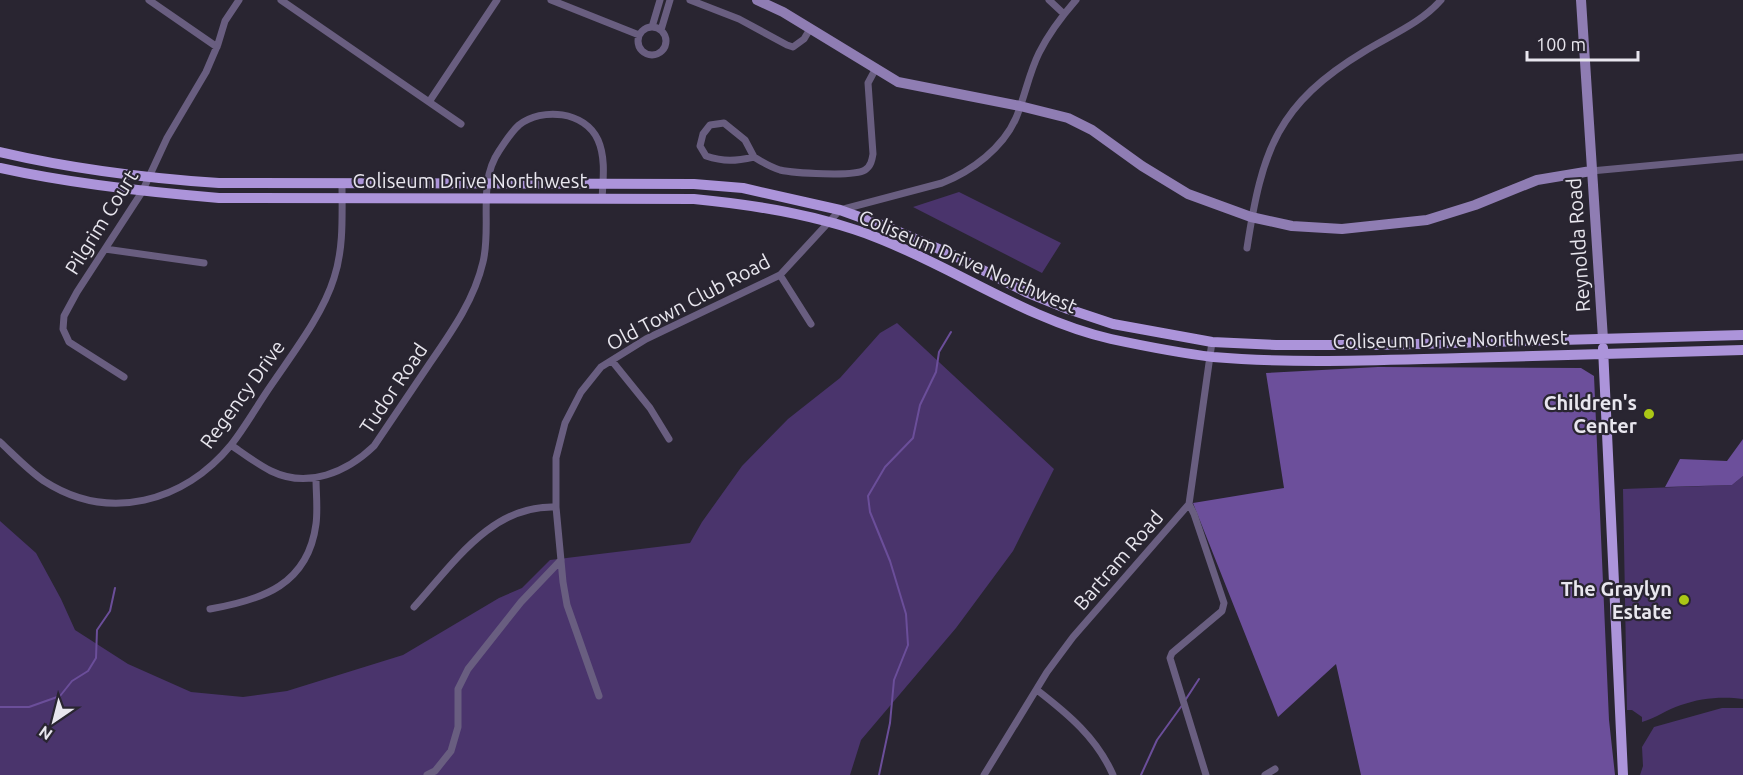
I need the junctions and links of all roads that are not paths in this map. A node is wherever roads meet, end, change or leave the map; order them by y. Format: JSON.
{"nodes":[{"id":1,"x":149,"y":0,"type":"edge"},
{"id":2,"x":239,"y":0,"type":"edge"},
{"id":3,"x":281,"y":0,"type":"edge"},
{"id":4,"x":497,"y":0,"type":"edge"},
{"id":5,"x":551,"y":0,"type":"edge"},
{"id":6,"x":660,"y":0,"type":"edge"},
{"id":7,"x":670,"y":0,"type":"edge"},
{"id":8,"x":690,"y":0,"type":"edge"},
{"id":9,"x":757,"y":0,"type":"edge"},
{"id":10,"x":1049,"y":0,"type":"edge"},
{"id":11,"x":1076,"y":0,"type":"edge"},
{"id":12,"x":1441,"y":0,"type":"edge"},
{"id":13,"x":1581,"y":0,"type":"edge"},
{"id":14,"x":1064,"y":14,"type":"junction"},
{"id":15,"x":652,"y":27,"type":"junction"},
{"id":16,"x":810,"y":29,"type":"junction"},
{"id":17,"x":661,"y":30,"type":"junction"},
{"id":18,"x":639,"y":35,"type":"junction"},
{"id":19,"x":217,"y":47,"type":"junction"},
{"id":20,"x":875,"y":70,"type":"junction"},
{"id":21,"x":429,"y":102,"type":"junction"},
{"id":22,"x":1020,"y":106,"type":"junction"},
{"id":23,"x":461,"y":124,"type":"dead end"},
{"id":24,"x":0,"y":152,"type":"edge"},
{"id":25,"x":754,"y":157,"type":"junction"},
{"id":26,"x":1743,"y":157,"type":"edge"},
{"id":27,"x":0,"y":168,"type":"edge"},
{"id":28,"x":1591,"y":171,"type":"junction"},
{"id":29,"x":149,"y":178,"type":"junction"},
{"id":30,"x":342,"y":183,"type":"junction"},
{"id":31,"x":487,"y":183,"type":"junction"},
{"id":32,"x":603,"y":183,"type":"junction"},
{"id":33,"x":142,"y":192,"type":"junction"},
{"id":34,"x":342,"y":197,"type":"junction"},
{"id":35,"x":487,"y":199,"type":"junction"},
{"id":36,"x":602,"y":199,"type":"junction"},
{"id":37,"x":840,"y":210,"type":"junction"},
{"id":38,"x":1251,"y":217,"type":"junction"},
{"id":39,"x":829,"y":222,"type":"junction"},
{"id":40,"x":1247,"y":248,"type":"dead end"},
{"id":41,"x":105,"y":249,"type":"junction"},
{"id":42,"x":204,"y":263,"type":"dead end"},
{"id":43,"x":780,"y":275,"type":"junction"},
{"id":44,"x":811,"y":324,"type":"dead end"},
{"id":45,"x":1743,"y":335,"type":"edge"},
{"id":46,"x":1603,"y":339,"type":"junction"},
{"id":47,"x":1212,"y":342,"type":"junction"},
{"id":48,"x":1743,"y":350,"type":"edge"},
{"id":49,"x":1603,"y":354,"type":"junction"},
{"id":50,"x":1211,"y":357,"type":"junction"},
{"id":51,"x":612,"y":361,"type":"junction"},
{"id":52,"x":124,"y":377,"type":"dead end"},
{"id":53,"x":669,"y":439,"type":"dead end"},
{"id":54,"x":0,"y":442,"type":"edge"},
{"id":55,"x":231,"y":445,"type":"junction"},
{"id":56,"x":315,"y":478,"type":"junction"},
{"id":57,"x":1189,"y":504,"type":"junction"},
{"id":58,"x":556,"y":507,"type":"junction"},
{"id":59,"x":561,"y":560,"type":"junction"},
{"id":60,"x":414,"y":607,"type":"dead end"},
{"id":61,"x":210,"y":609,"type":"dead end"},
{"id":62,"x":1037,"y":690,"type":"junction"},
{"id":63,"x":599,"y":696,"type":"dead end"},
{"id":64,"x":1275,"y":769,"type":"dead end"},
{"id":65,"x":427,"y":775,"type":"edge"},
{"id":66,"x":984,"y":775,"type":"edge"},
{"id":67,"x":1113,"y":775,"type":"edge"},
{"id":68,"x":1206,"y":775,"type":"edge"},
{"id":69,"x":1265,"y":775,"type":"edge"},
{"id":70,"x":1623,"y":775,"type":"edge"}],
"edges":[{"from":1,"to":19,"type":"street"},
{"from":2,"to":19,"type":"street","name":"Pilgrim Court"},
{"from":3,"to":21,"type":"street"},
{"from":4,"to":21,"type":"street"},
{"from":5,"to":18,"type":"street"},
{"from":6,"to":15,"type":"street"},
{"from":7,"to":17,"type":"street"},
{"from":8,"to":16,"type":"street"},
{"from":9,"to":16,"type":"street"},
{"from":10,"to":14,"type":"street"},
{"from":11,"to":14,"type":"street"},
{"from":12,"to":38,"type":"street"},
{"from":13,"to":28,"type":"street","name":"Reynolda Road"},
{"from":14,"to":22,"type":"street"},
{"from":15,"to":17,"type":"street"},
{"from":15,"to":18,"type":"street"},
{"from":16,"to":20,"type":"street"},
{"from":17,"to":18,"type":"street"},
{"from":19,"to":29,"type":"street","name":"Pilgrim Court"},
{"from":20,"to":22,"type":"street"},
{"from":20,"to":25,"type":"street"},
{"from":21,"to":23,"type":"street"},
{"from":22,"to":37,"type":"street"},
{"from":22,"to":38,"type":"street"},
{"from":24,"to":29,"type":"main road","name":"Coliseum Drive Northwest"},
{"from":25,"to":25,"type":"street"},
{"from":26,"to":28,"type":"street"},
{"from":27,"to":33,"type":"main road","name":"Coliseum Drive Northwest"},
{"from":28,"to":38,"type":"street"},
{"from":28,"to":46,"type":"street","name":"Reynolda Road"},
{"from":29,"to":30,"type":"main road","name":"Coliseum Drive Northwest"},
{"from":29,"to":33,"type":"street","name":"Pilgrim Court"},
{"from":30,"to":31,"type":"main road","name":"Coliseum Drive Northwest"},
{"from":30,"to":34,"type":"street","name":"Regency Drive"},
{"from":31,"to":32,"type":"main road","name":"Coliseum Drive Northwest"},
{"from":31,"to":32,"type":"street"},
{"from":31,"to":35,"type":"street","name":"Tudor Road"},
{"from":32,"to":36,"type":"street"},
{"from":32,"to":37,"type":"main road","name":"Coliseum Drive Northwest"},
{"from":33,"to":34,"type":"main road","name":"Coliseum Drive Northwest"},
{"from":33,"to":41,"type":"street","name":"Pilgrim Court"},
{"from":34,"to":35,"type":"main road","name":"Coliseum Drive Northwest"},
{"from":34,"to":55,"type":"street","name":"Regency Drive"},
{"from":35,"to":36,"type":"main road","name":"Coliseum Drive Northwest"},
{"from":35,"to":56,"type":"street","name":"Tudor Road"},
{"from":36,"to":39,"type":"main road","name":"Coliseum Drive Northwest"},
{"from":37,"to":39,"type":"street","name":"Old Town Club Road"},
{"from":37,"to":47,"type":"main road","name":"Coliseum Drive Northwest"},
{"from":38,"to":40,"type":"street"},
{"from":39,"to":43,"type":"street","name":"Old Town Club Road"},
{"from":39,"to":50,"type":"main road","name":"Coliseum Drive Northwest"},
{"from":41,"to":42,"type":"street"},
{"from":41,"to":52,"type":"street","name":"Pilgrim Court"},
{"from":43,"to":44,"type":"street"},
{"from":43,"to":51,"type":"street","name":"Old Town Club Road"},
{"from":45,"to":46,"type":"main road","name":"Coliseum Drive Northwest"},
{"from":46,"to":47,"type":"main road","name":"Coliseum Drive Northwest"},
{"from":46,"to":49,"type":"main road","name":"Reynolda Road"},
{"from":47,"to":50,"type":"street","name":"Bartram Road"},
{"from":48,"to":49,"type":"main road","name":"Coliseum Drive Northwest"},
{"from":49,"to":50,"type":"main road","name":"Coliseum Drive Northwest"},
{"from":49,"to":70,"type":"main road","name":"Reynolda Road"},
{"from":50,"to":57,"type":"street","name":"Bartram Road"},
{"from":51,"to":53,"type":"street"},
{"from":51,"to":58,"type":"street","name":"Old Town Club Road"},
{"from":54,"to":55,"type":"street","name":"Regency Drive"},
{"from":55,"to":56,"type":"street","name":"Tudor Road"},
{"from":56,"to":61,"type":"street"},
{"from":57,"to":62,"type":"street","name":"Bartram Road"},
{"from":57,"to":68,"type":"street"},
{"from":58,"to":59,"type":"street","name":"Old Town Club Road"},
{"from":58,"to":60,"type":"street"},
{"from":59,"to":63,"type":"street","name":"Old Town Club Road"},
{"from":59,"to":65,"type":"street"},
{"from":62,"to":66,"type":"street","name":"Bartram Road"},
{"from":62,"to":67,"type":"street"},
{"from":64,"to":69,"type":"street"}]}
